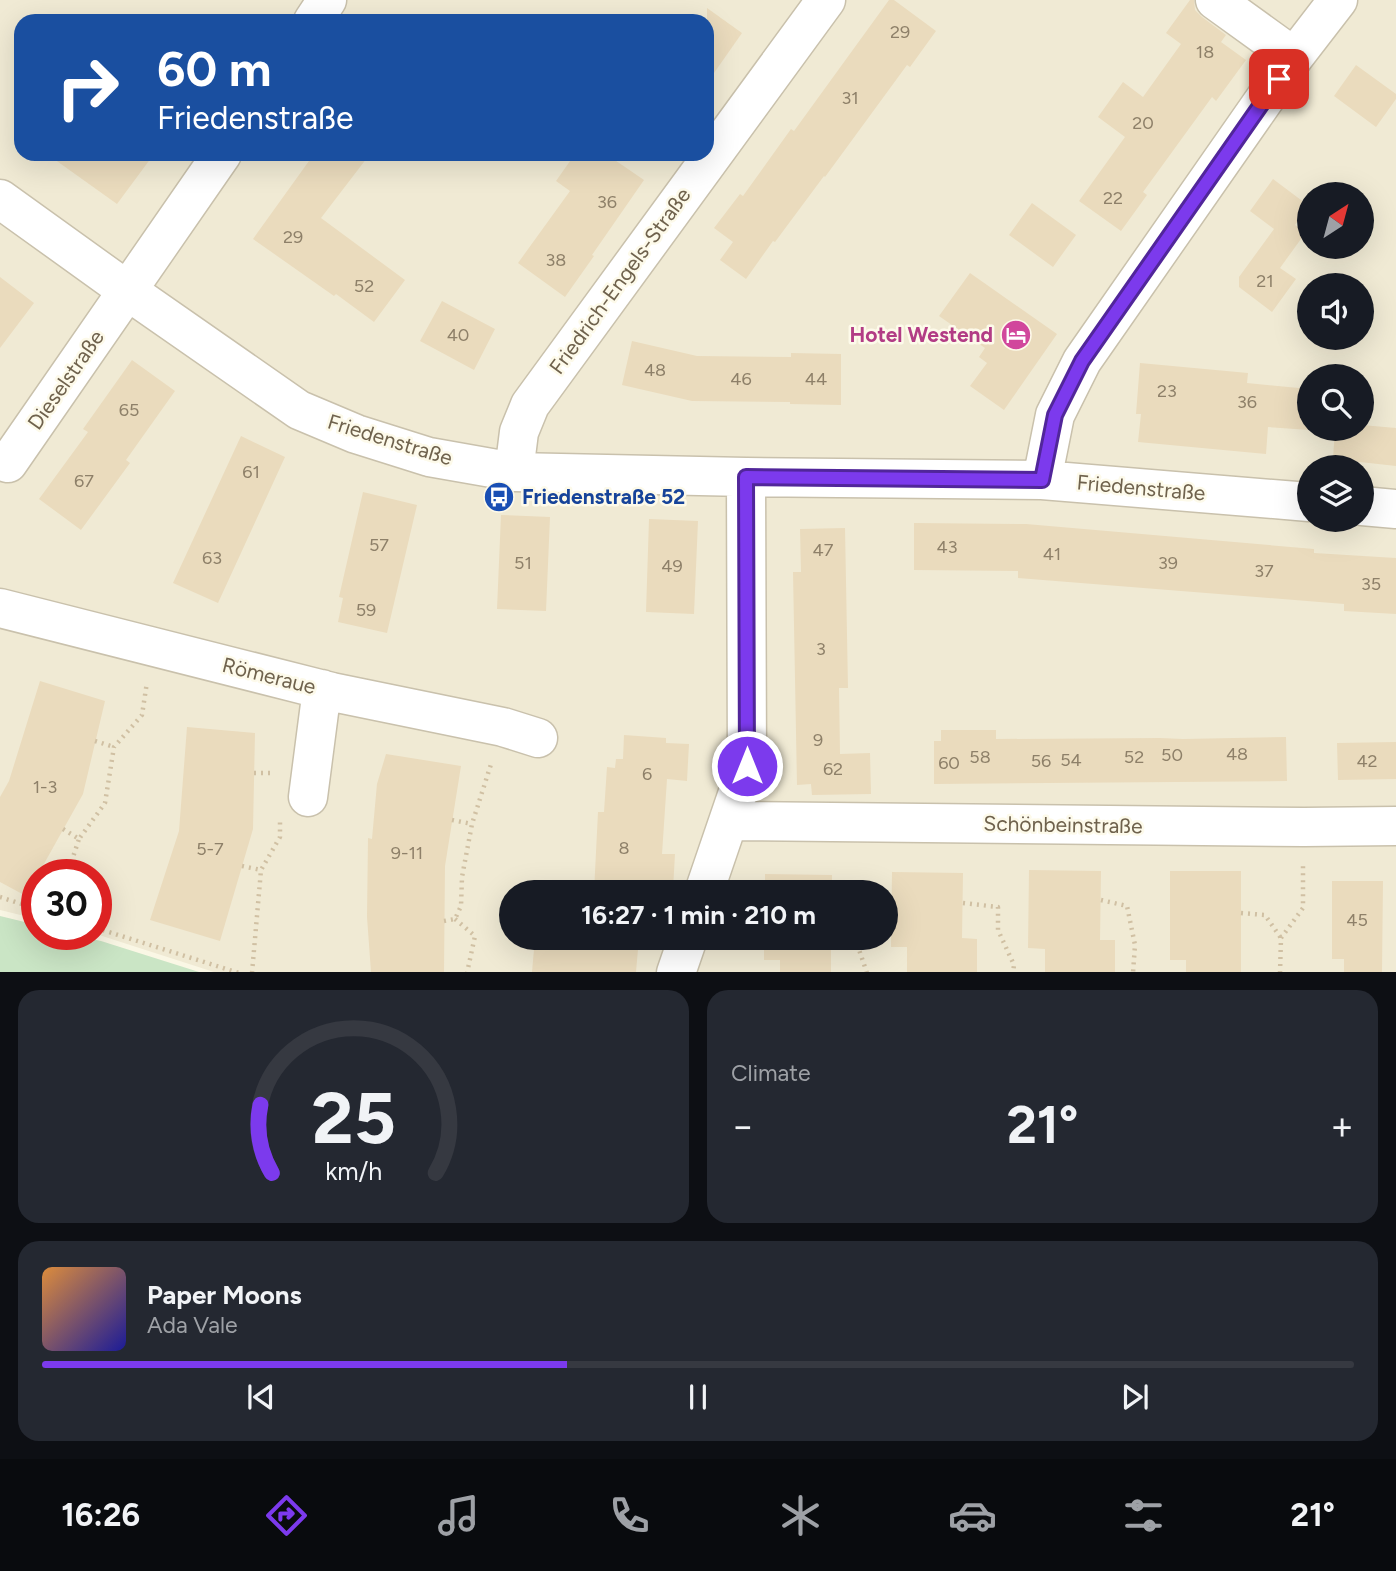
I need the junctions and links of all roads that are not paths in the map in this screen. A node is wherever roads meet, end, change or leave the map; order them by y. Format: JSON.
{"nodes":[{"id":1,"x":826,"y":0,"type":"edge"},
{"id":2,"x":1215,"y":0,"type":"edge"},
{"id":3,"x":1338,"y":0,"type":"edge"},
{"id":4,"x":1294,"y":58,"type":"junction"},
{"id":5,"x":714,"y":153,"type":"edge"},
{"id":6,"x":217,"y":161,"type":"edge"},
{"id":7,"x":708,"y":161,"type":"edge"},
{"id":8,"x":0,"y":199,"type":"edge"},
{"id":9,"x":128,"y":291,"type":"junction"},
{"id":10,"x":3,"y":469,"type":"edge"},
{"id":11,"x":514,"y":472,"type":"junction"},
{"id":12,"x":746,"y":477,"type":"junction"},
{"id":13,"x":1042,"y":480,"type":"junction"},
{"id":14,"x":1297,"y":501,"type":"edge"},
{"id":15,"x":1374,"y":507,"type":"edge"},
{"id":16,"x":1396,"y":509,"type":"edge"},
{"id":17,"x":0,"y":608,"type":"edge"},
{"id":18,"x":322,"y":690,"type":"junction"},
{"id":19,"x":521,"y":733,"type":"road end"},
{"id":20,"x":293,"y":785,"type":"road end"},
{"id":21,"x":729,"y":821,"type":"junction"},
{"id":22,"x":1396,"y":827,"type":"edge"},
{"id":23,"x":708,"y":880,"type":"edge"},
{"id":24,"x":684,"y":950,"type":"edge"},
{"id":25,"x":676,"y":972,"type":"edge"}],
"edges":[{"from":1,"to":5,"type":"street","name":"Friedrich-Engels-Straße"},
{"from":2,"to":4,"type":"street"},
{"from":3,"to":4,"type":"street"},
{"from":4,"to":13,"type":"street"},
{"from":6,"to":9,"type":"street","name":"Dieselstraße"},
{"from":7,"to":11,"type":"street","name":"Friedrich-Engels-Straße"},
{"from":8,"to":9,"type":"street","name":"Friedenstraße"},
{"from":9,"to":10,"type":"street","name":"Dieselstraße"},
{"from":9,"to":11,"type":"street","name":"Friedenstraße"},
{"from":11,"to":12,"type":"street","name":"Friedenstraße"},
{"from":12,"to":13,"type":"street","name":"Friedenstraße"},
{"from":12,"to":21,"type":"street"},
{"from":13,"to":14,"type":"street","name":"Friedenstraße"},
{"from":15,"to":16,"type":"street"},
{"from":17,"to":18,"type":"street","name":"Römeraue"},
{"from":18,"to":19,"type":"street","name":"Römeraue"},
{"from":18,"to":20,"type":"street"},
{"from":21,"to":22,"type":"street","name":"Schönbeinstraße"},
{"from":21,"to":23,"type":"street"},
{"from":24,"to":25,"type":"street"}]}
